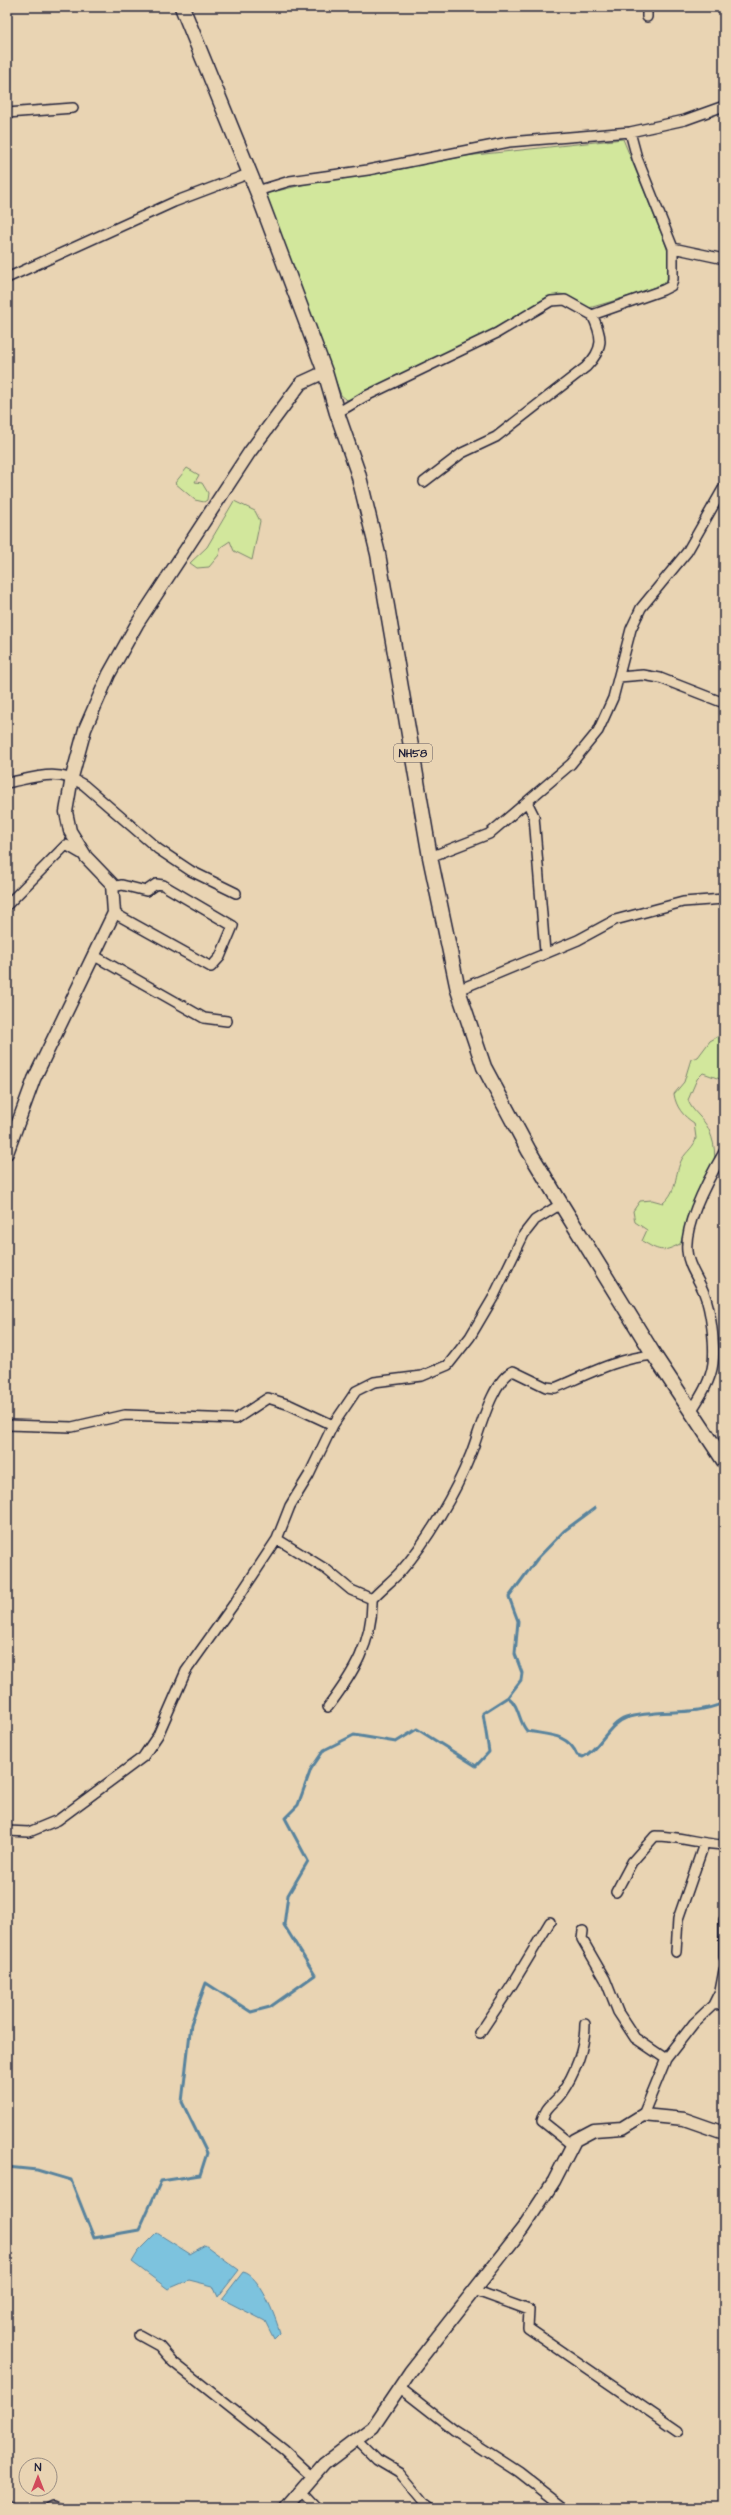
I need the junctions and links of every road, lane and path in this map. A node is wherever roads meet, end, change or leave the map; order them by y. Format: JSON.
{"nodes":[{"id":1,"x":182,"y":7,"type":"edge"},
{"id":2,"x":647,"y":7,"type":"edge"},
{"id":3,"x":648,"y":17,"type":"dead end"},
{"id":4,"x":724,"y":106,"type":"edge"},
{"id":5,"x":73,"y":108,"type":"dead end"},
{"id":6,"x":7,"y":113,"type":"edge"},
{"id":7,"x":630,"y":132,"type":"junction"},
{"id":8,"x":248,"y":174,"type":"junction"},
{"id":9,"x":257,"y":191,"type":"junction"},
{"id":10,"x":673,"y":248,"type":"junction"},
{"id":11,"x":724,"y":259,"type":"edge"},
{"id":12,"x":7,"y":278,"type":"edge"},
{"id":13,"x":592,"y":315,"type":"junction"},
{"id":14,"x":325,"y":372,"type":"junction"},
{"id":15,"x":336,"y":413,"type":"junction"},
{"id":16,"x":424,"y":482,"type":"dead end"},
{"id":17,"x":724,"y":487,"type":"edge"},
{"id":18,"x":620,"y":677,"type":"junction"},
{"id":19,"x":724,"y":703,"type":"edge"},
{"id":20,"x":72,"y":777,"type":"junction"},
{"id":21,"x":7,"y":783,"type":"edge"},
{"id":22,"x":527,"y":802,"type":"junction"},
{"id":23,"x":86,"y":857,"type":"junction"},
{"id":24,"x":430,"y":857,"type":"junction"},
{"id":25,"x":112,"y":887,"type":"junction"},
{"id":26,"x":236,"y":892,"type":"dead end"},
{"id":27,"x":724,"y":899,"type":"edge"},
{"id":28,"x":7,"y":905,"type":"edge"},
{"id":29,"x":114,"y":913,"type":"junction"},
{"id":30,"x":545,"y":952,"type":"junction"},
{"id":31,"x":93,"y":955,"type":"junction"},
{"id":32,"x":458,"y":990,"type":"junction"},
{"id":33,"x":227,"y":1021,"type":"dead end"},
{"id":34,"x":724,"y":1152,"type":"edge"},
{"id":35,"x":7,"y":1153,"type":"edge"},
{"id":36,"x":561,"y":1204,"type":"junction"},
{"id":37,"x":654,"y":1355,"type":"junction"},
{"id":38,"x":692,"y":1410,"type":"junction"},
{"id":39,"x":7,"y":1425,"type":"edge"},
{"id":40,"x":333,"y":1425,"type":"junction"},
{"id":41,"x":724,"y":1461,"type":"edge"},
{"id":42,"x":276,"y":1539,"type":"junction"},
{"id":43,"x":372,"y":1599,"type":"junction"},
{"id":44,"x":328,"y":1707,"type":"dead end"},
{"id":45,"x":7,"y":1831,"type":"edge"},
{"id":46,"x":704,"y":1844,"type":"junction"},
{"id":47,"x":724,"y":1845,"type":"edge"},
{"id":48,"x":616,"y":1892,"type":"dead end"},
{"id":49,"x":724,"y":1920,"type":"edge"},
{"id":50,"x":550,"y":1922,"type":"dead end"},
{"id":51,"x":583,"y":1931,"type":"dead end"},
{"id":52,"x":676,"y":1952,"type":"dead end"},
{"id":53,"x":724,"y":1957,"type":"edge"},
{"id":54,"x":724,"y":1970,"type":"edge"},
{"id":55,"x":724,"y":2004,"type":"edge"},
{"id":56,"x":713,"y":2005,"type":"junction"},
{"id":57,"x":585,"y":2024,"type":"dead end"},
{"id":58,"x":480,"y":2032,"type":"dead end"},
{"id":59,"x":666,"y":2059,"type":"junction"},
{"id":60,"x":643,"y":2115,"type":"junction"},
{"id":61,"x":724,"y":2133,"type":"edge"},
{"id":62,"x":572,"y":2146,"type":"junction"},
{"id":63,"x":474,"y":2290,"type":"junction"},
{"id":64,"x":139,"y":2335,"type":"dead end"},
{"id":65,"x":399,"y":2387,"type":"junction"},
{"id":66,"x":678,"y":2431,"type":"dead end"},
{"id":67,"x":357,"y":2439,"type":"junction"},
{"id":68,"x":313,"y":2477,"type":"junction"},
{"id":69,"x":301,"y":2491,"type":"junction"},
{"id":70,"x":49,"y":2508,"type":"edge"},
{"id":71,"x":57,"y":2508,"type":"edge"},
{"id":72,"x":286,"y":2508,"type":"edge"},
{"id":73,"x":317,"y":2508,"type":"edge"},
{"id":74,"x":432,"y":2508,"type":"edge"},
{"id":75,"x":565,"y":2508,"type":"edge"}],
"edges":[{"from":1,"to":8,"type":"main road","number":"NH58"},
{"from":2,"to":3,"type":"street"},
{"from":4,"to":7,"type":"street"},
{"from":5,"to":6,"type":"street"},
{"from":7,"to":9,"type":"street"},
{"from":7,"to":10,"type":"street"},
{"from":8,"to":9,"type":"main road","number":"NH58"},
{"from":8,"to":12,"type":"street"},
{"from":9,"to":14,"type":"main road","number":"NH58"},
{"from":10,"to":11,"type":"street"},
{"from":10,"to":13,"type":"street"},
{"from":13,"to":15,"type":"street"},
{"from":13,"to":16,"type":"street"},
{"from":14,"to":15,"type":"main road","number":"NH58"},
{"from":14,"to":20,"type":"street"},
{"from":15,"to":24,"type":"main road","number":"NH58"},
{"from":17,"to":18,"type":"street"},
{"from":18,"to":19,"type":"street"},
{"from":18,"to":22,"type":"street"},
{"from":20,"to":21,"type":"street"},
{"from":20,"to":23,"type":"street"},
{"from":20,"to":26,"type":"street"},
{"from":22,"to":24,"type":"street"},
{"from":22,"to":30,"type":"street"},
{"from":23,"to":25,"type":"street"},
{"from":23,"to":28,"type":"street"},
{"from":24,"to":32,"type":"main road","number":"NH58"},
{"from":25,"to":29,"type":"street"},
{"from":25,"to":29,"type":"street"},
{"from":27,"to":30,"type":"street"},
{"from":29,"to":31,"type":"street"},
{"from":30,"to":32,"type":"street"},
{"from":31,"to":33,"type":"street"},
{"from":31,"to":35,"type":"street"},
{"from":32,"to":36,"type":"main road","number":"NH58"},
{"from":34,"to":38,"type":"street"},
{"from":36,"to":37,"type":"main road","number":"NH58"},
{"from":36,"to":40,"type":"street"},
{"from":37,"to":38,"type":"main road","number":"NH58"},
{"from":37,"to":43,"type":"street"},
{"from":38,"to":41,"type":"main road","number":"NH58"},
{"from":39,"to":40,"type":"street"},
{"from":40,"to":42,"type":"street"},
{"from":42,"to":43,"type":"street"},
{"from":42,"to":45,"type":"street"},
{"from":43,"to":44,"type":"street"},
{"from":46,"to":47,"type":"street"},
{"from":46,"to":48,"type":"street"},
{"from":46,"to":52,"type":"street"},
{"from":49,"to":53,"type":"street"},
{"from":50,"to":58,"type":"street"},
{"from":51,"to":59,"type":"street"},
{"from":54,"to":56,"type":"street"},
{"from":55,"to":56,"type":"street"},
{"from":56,"to":59,"type":"street"},
{"from":57,"to":62,"type":"street"},
{"from":59,"to":60,"type":"street"},
{"from":60,"to":61,"type":"street"},
{"from":60,"to":62,"type":"street"},
{"from":62,"to":63,"type":"street"},
{"from":63,"to":65,"type":"street"},
{"from":63,"to":66,"type":"street"},
{"from":64,"to":68,"type":"street"},
{"from":65,"to":67,"type":"street"},
{"from":65,"to":75,"type":"street"},
{"from":67,"to":68,"type":"street"},
{"from":67,"to":74,"type":"street"},
{"from":68,"to":69,"type":"street"},
{"from":69,"to":72,"type":"street"},
{"from":69,"to":73,"type":"street"},
{"from":70,"to":71,"type":"street"}]}
